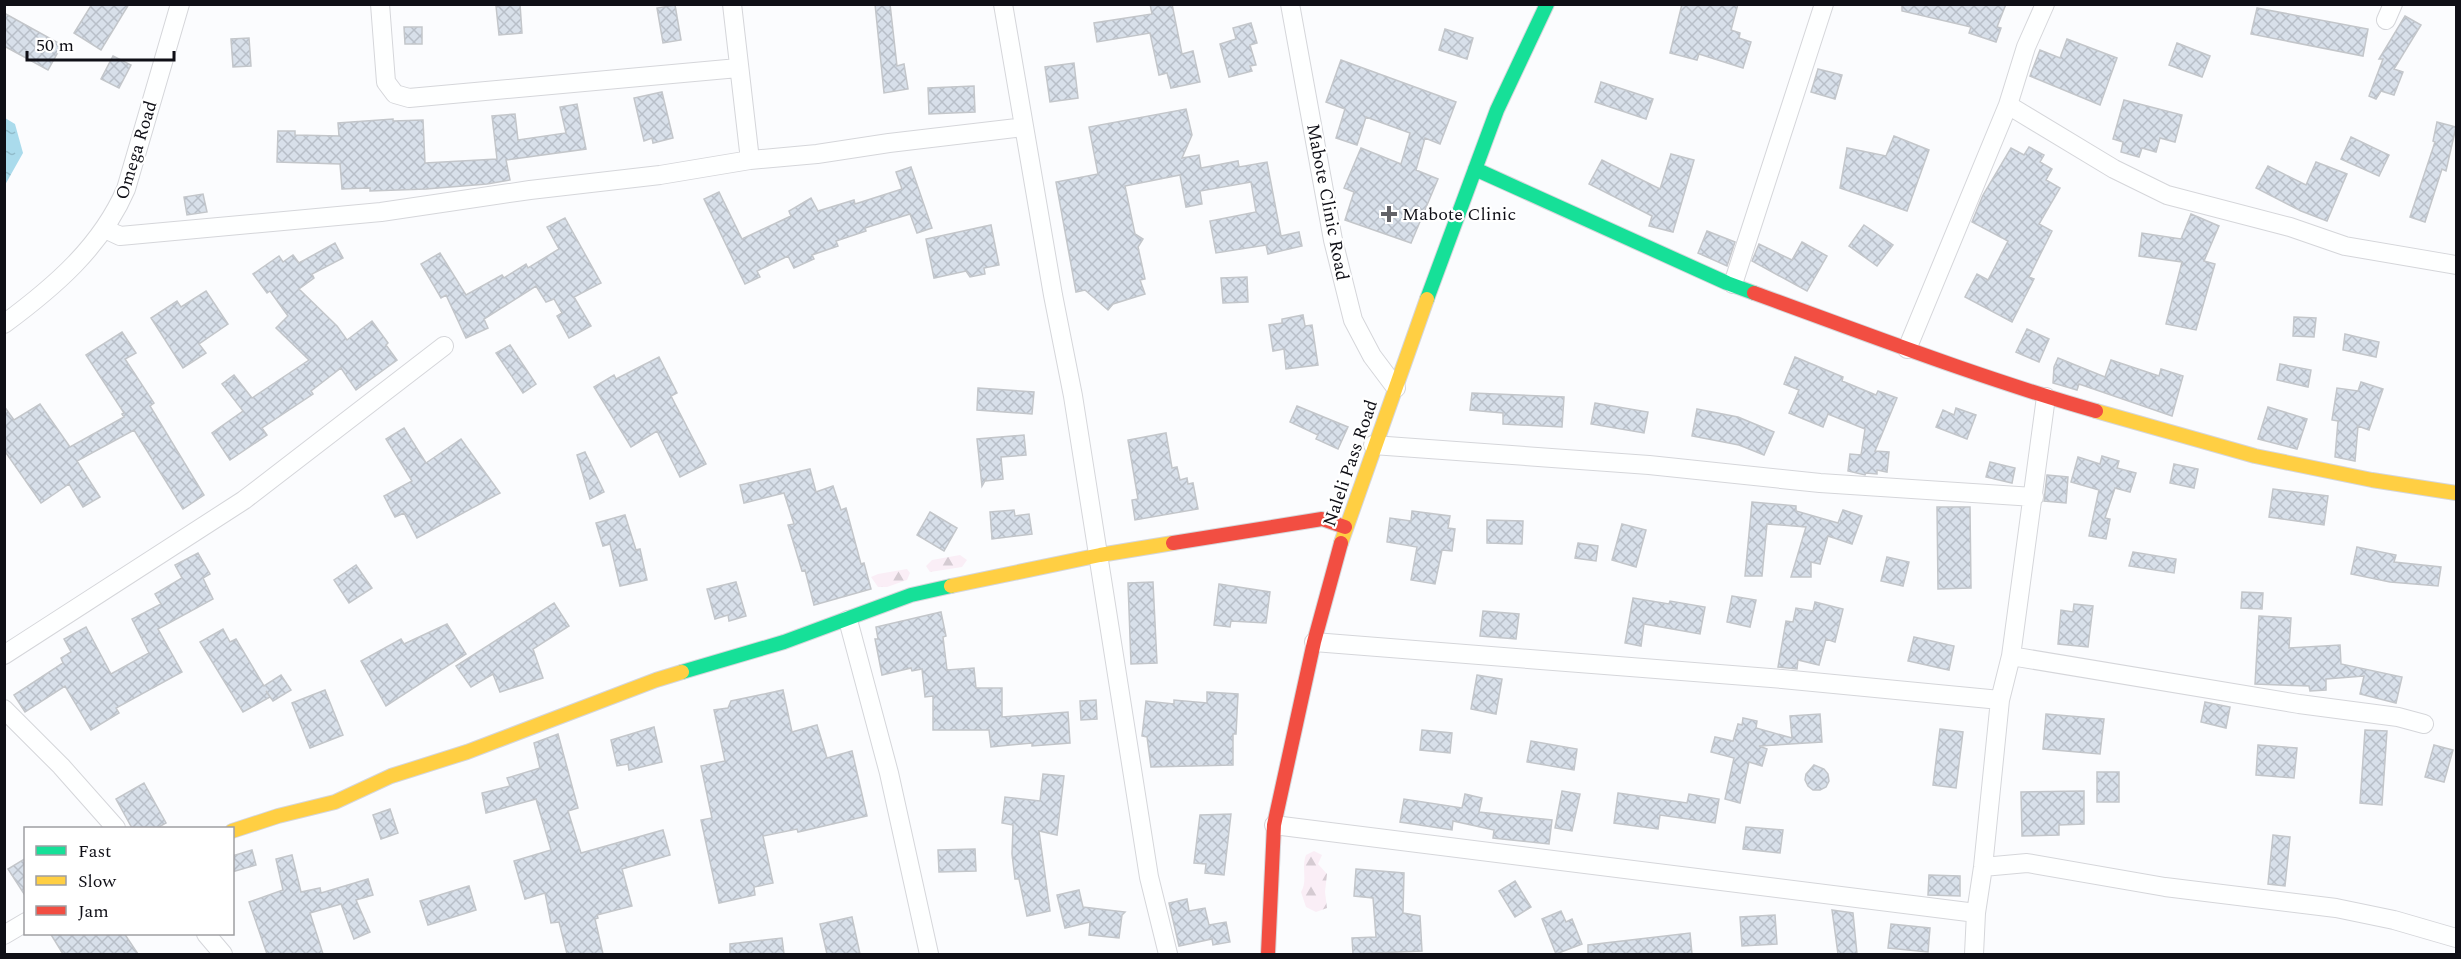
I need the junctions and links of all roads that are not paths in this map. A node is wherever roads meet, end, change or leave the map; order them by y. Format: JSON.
{"nodes":[{"id":1,"x":180,"y":4,"type":"edge"},
{"id":2,"x":380,"y":4,"type":"edge"},
{"id":3,"x":732,"y":4,"type":"edge"},
{"id":4,"x":1003,"y":4,"type":"edge"},
{"id":5,"x":1290,"y":4,"type":"edge"},
{"id":6,"x":1547,"y":4,"type":"edge"},
{"id":7,"x":1824,"y":4,"type":"edge"},
{"id":8,"x":2045,"y":4,"type":"edge"},
{"id":9,"x":738,"y":68,"type":"junction"},
{"id":10,"x":2008,"y":105,"type":"junction"},
{"id":11,"x":1024,"y":128,"type":"junction"},
{"id":12,"x":750,"y":160,"type":"junction"},
{"id":13,"x":1475,"y":169,"type":"junction"},
{"id":14,"x":105,"y":229,"type":"junction"},
{"id":15,"x":2457,"y":265,"type":"edge"},
{"id":16,"x":1733,"y":284,"type":"junction"},
{"id":17,"x":4,"y":324,"type":"edge"},
{"id":18,"x":444,"y":346,"type":"dead end"},
{"id":19,"x":1907,"y":349,"type":"junction"},
{"id":20,"x":1396,"y":388,"type":"junction"},
{"id":21,"x":2046,"y":397,"type":"junction"},
{"id":22,"x":1373,"y":445,"type":"junction"},
{"id":23,"x":2457,"y":493,"type":"edge"},
{"id":24,"x":2034,"y":497,"type":"junction"},
{"id":25,"x":1345,"y":527,"type":"junction"},
{"id":26,"x":1100,"y":555,"type":"junction"},
{"id":27,"x":848,"y":620,"type":"junction"},
{"id":28,"x":1314,"y":642,"type":"junction"},
{"id":29,"x":4,"y":655,"type":"edge"},
{"id":30,"x":2011,"y":656,"type":"junction"},
{"id":31,"x":2000,"y":700,"type":"junction"},
{"id":32,"x":4,"y":709,"type":"edge"},
{"id":33,"x":2424,"y":724,"type":"dead end"},
{"id":34,"x":1274,"y":825,"type":"junction"},
{"id":35,"x":115,"y":827,"type":"edge"},
{"id":36,"x":234,"y":830,"type":"edge"},
{"id":37,"x":1983,"y":867,"type":"junction"},
{"id":38,"x":1976,"y":913,"type":"junction"},
{"id":39,"x":24,"y":923,"type":"edge"},
{"id":40,"x":4,"y":934,"type":"edge"},
{"id":41,"x":208,"y":935,"type":"edge"},
{"id":42,"x":2457,"y":938,"type":"edge"},
{"id":43,"x":223,"y":954,"type":"edge"},
{"id":44,"x":929,"y":954,"type":"edge"},
{"id":45,"x":1168,"y":954,"type":"edge"},
{"id":46,"x":1268,"y":954,"type":"edge"},
{"id":47,"x":1974,"y":954,"type":"edge"}],
"edges":[{"from":1,"to":14,"type":"street","name":"Omega Road"},
{"from":2,"to":9,"type":"street"},
{"from":3,"to":9,"type":"street"},
{"from":4,"to":11,"type":"street"},
{"from":5,"to":20,"type":"street","name":"Mabote Clinic Road"},
{"from":6,"to":13,"type":"street","name":"Naleli Pass Road"},
{"from":7,"to":16,"type":"street"},
{"from":8,"to":10,"type":"street"},
{"from":9,"to":12,"type":"street"},
{"from":10,"to":15,"type":"street"},
{"from":10,"to":19,"type":"street"},
{"from":11,"to":12,"type":"street"},
{"from":11,"to":26,"type":"street"},
{"from":12,"to":14,"type":"street"},
{"from":13,"to":16,"type":"street"},
{"from":13,"to":20,"type":"street","name":"Naleli Pass Road"},
{"from":14,"to":17,"type":"street","name":"Omega Road"},
{"from":16,"to":19,"type":"street"},
{"from":18,"to":29,"type":"street"},
{"from":19,"to":21,"type":"street"},
{"from":20,"to":22,"type":"street","name":"Naleli Pass Road"},
{"from":21,"to":23,"type":"street"},
{"from":21,"to":24,"type":"street"},
{"from":22,"to":24,"type":"street"},
{"from":22,"to":25,"type":"street","name":"Naleli Pass Road"},
{"from":24,"to":30,"type":"street"},
{"from":25,"to":26,"type":"street"},
{"from":25,"to":28,"type":"street","name":"Naleli Pass Road"},
{"from":26,"to":27,"type":"street"},
{"from":26,"to":45,"type":"street"},
{"from":27,"to":36,"type":"street"},
{"from":27,"to":44,"type":"street"},
{"from":28,"to":31,"type":"street"},
{"from":28,"to":34,"type":"street","name":"Naleli Pass Road"},
{"from":30,"to":31,"type":"street"},
{"from":30,"to":33,"type":"street"},
{"from":31,"to":37,"type":"street"},
{"from":32,"to":35,"type":"street"},
{"from":34,"to":38,"type":"street"},
{"from":34,"to":46,"type":"street","name":"Naleli Pass Road"},
{"from":37,"to":38,"type":"street"},
{"from":37,"to":42,"type":"street"},
{"from":38,"to":47,"type":"street"},
{"from":39,"to":40,"type":"street"},
{"from":41,"to":43,"type":"street"}]}
